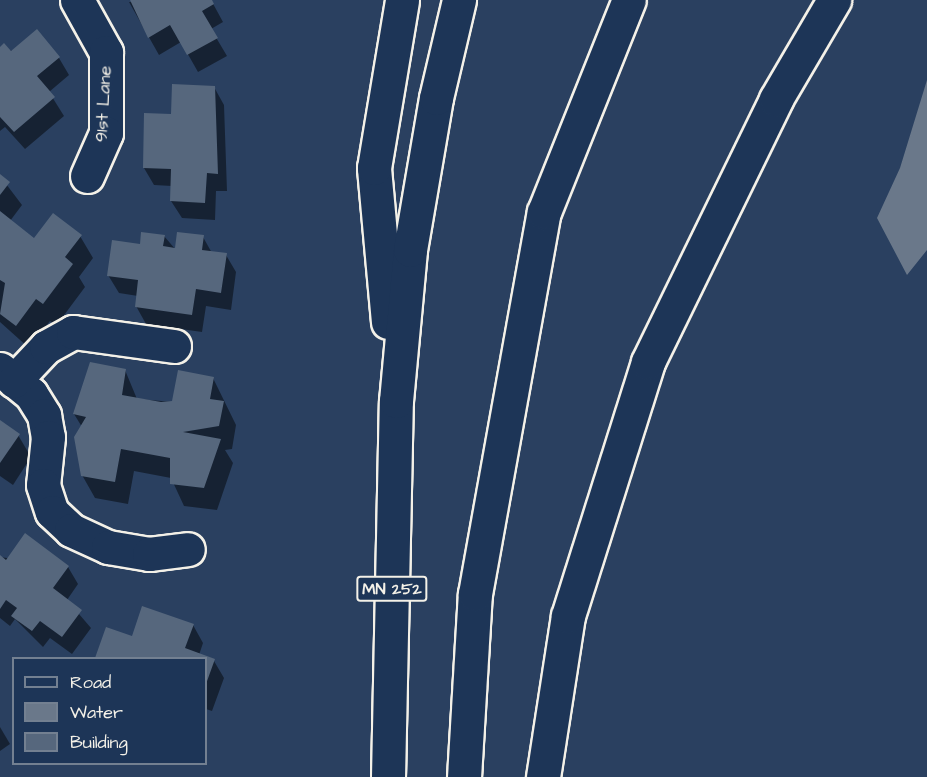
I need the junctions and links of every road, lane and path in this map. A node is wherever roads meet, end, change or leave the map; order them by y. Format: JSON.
{"nodes":[{"id":1,"x":77,"y":0,"type":"edge"},
{"id":2,"x":402,"y":0,"type":"edge"},
{"id":3,"x":459,"y":0,"type":"edge"},
{"id":4,"x":629,"y":0,"type":"edge"},
{"id":5,"x":834,"y":0,"type":"edge"},
{"id":6,"x":87,"y":176,"type":"dead end"},
{"id":7,"x":174,"y":346,"type":"dead end"},
{"id":8,"x":7,"y":375,"type":"edge"},
{"id":9,"x":396,"y":401,"type":"junction"},
{"id":10,"x":188,"y":549,"type":"dead end"},
{"id":11,"x":388,"y":777,"type":"edge"},
{"id":12,"x":464,"y":777,"type":"edge"},
{"id":13,"x":543,"y":777,"type":"edge"}],
"edges":[{"from":1,"to":6,"type":"main road","name":"91st Lane"},
{"from":2,"to":9,"type":"main road"},
{"from":3,"to":9,"type":"main road"},
{"from":4,"to":12,"type":"main road"},
{"from":5,"to":13,"type":"main road"},
{"from":7,"to":8,"type":"main road"},
{"from":8,"to":10,"type":"main road"},
{"from":9,"to":11,"type":"main road","number":"MN 252"}]}
